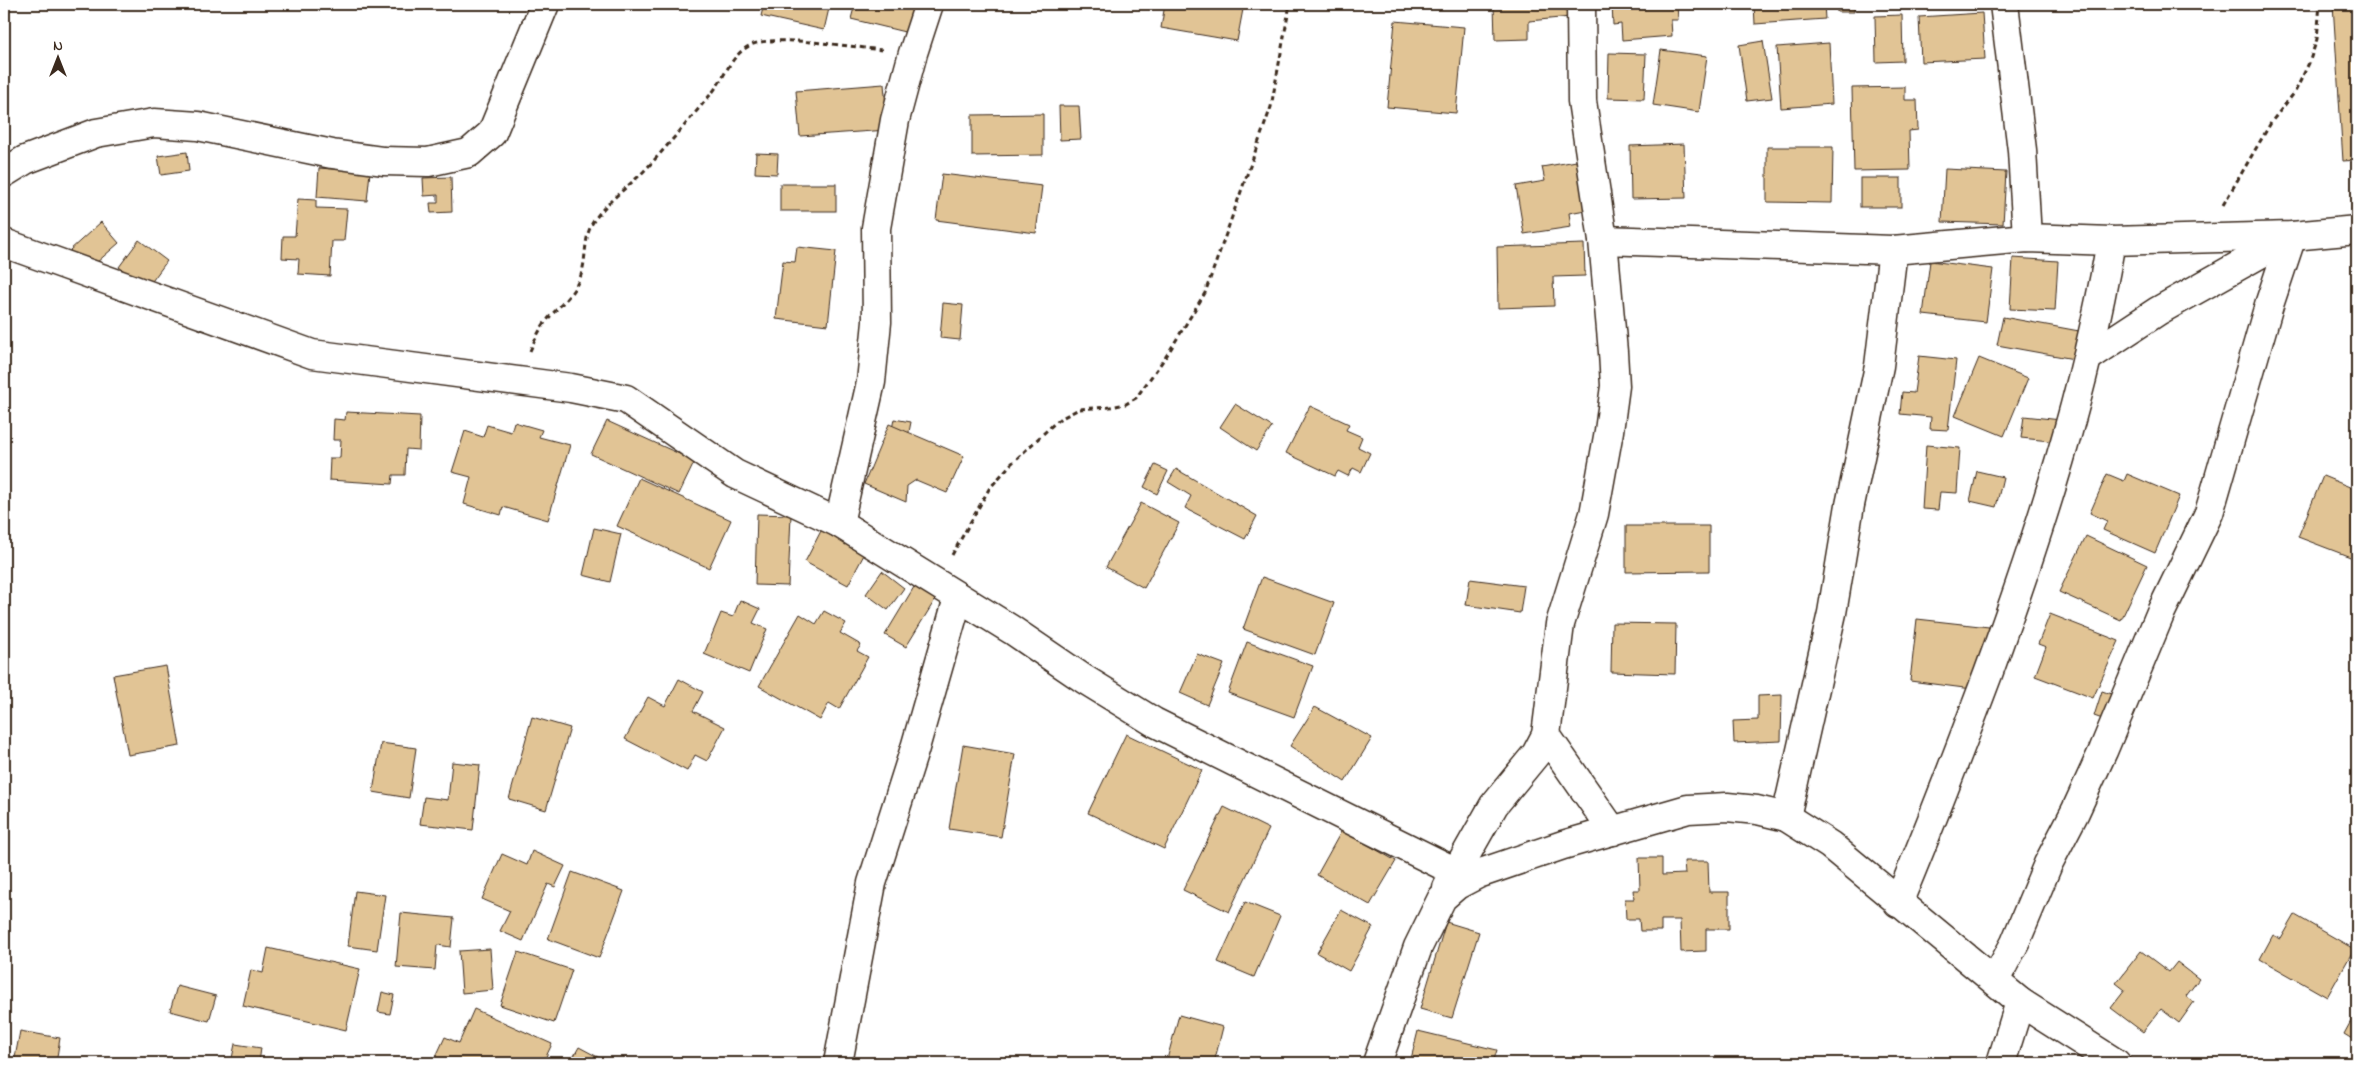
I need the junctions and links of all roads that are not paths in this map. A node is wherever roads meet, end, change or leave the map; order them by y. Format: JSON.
{"nodes":[{"id":1,"x":545,"y":4,"type":"edge"},
{"id":2,"x":929,"y":4,"type":"edge"},
{"id":3,"x":1581,"y":4,"type":"edge"},
{"id":4,"x":2004,"y":4,"type":"edge"},
{"id":5,"x":4,"y":173,"type":"edge"},
{"id":6,"x":2357,"y":230,"type":"edge"},
{"id":7,"x":2292,"y":236,"type":"junction"},
{"id":8,"x":2027,"y":238,"type":"junction"},
{"id":9,"x":1603,"y":240,"type":"junction"},
{"id":10,"x":2111,"y":241,"type":"junction"},
{"id":11,"x":4,"y":243,"type":"edge"},
{"id":12,"x":1893,"y":250,"type":"junction"},
{"id":13,"x":2088,"y":357,"type":"junction"},
{"id":14,"x":839,"y":523,"type":"junction"},
{"id":15,"x":947,"y":591,"type":"junction"},
{"id":16,"x":1546,"y":735,"type":"junction"},
{"id":17,"x":1786,"y":817,"type":"junction"},
{"id":18,"x":1613,"y":831,"type":"junction"},
{"id":19,"x":1456,"y":872,"type":"junction"},
{"id":20,"x":1442,"y":898,"type":"junction"},
{"id":21,"x":1898,"y":903,"type":"junction"},
{"id":22,"x":1995,"y":980,"type":"junction"},
{"id":23,"x":2020,"y":1002,"type":"junction"},
{"id":24,"x":838,"y":1063,"type":"edge"},
{"id":25,"x":1377,"y":1063,"type":"edge"},
{"id":26,"x":2001,"y":1063,"type":"edge"},
{"id":27,"x":2116,"y":1063,"type":"edge"}],
"edges":[{"from":1,"to":5,"type":"street"},
{"from":2,"to":14,"type":"street"},
{"from":3,"to":9,"type":"street"},
{"from":4,"to":8,"type":"street"},
{"from":6,"to":7,"type":"street"},
{"from":7,"to":10,"type":"street"},
{"from":7,"to":13,"type":"street"},
{"from":7,"to":22,"type":"street"},
{"from":8,"to":10,"type":"street"},
{"from":8,"to":12,"type":"street"},
{"from":9,"to":12,"type":"street"},
{"from":9,"to":16,"type":"street"},
{"from":10,"to":13,"type":"street"},
{"from":11,"to":14,"type":"street"},
{"from":12,"to":17,"type":"street"},
{"from":13,"to":21,"type":"street"},
{"from":14,"to":15,"type":"street"},
{"from":15,"to":19,"type":"street"},
{"from":15,"to":24,"type":"street"},
{"from":16,"to":18,"type":"street"},
{"from":16,"to":19,"type":"street"},
{"from":17,"to":18,"type":"street"},
{"from":17,"to":21,"type":"street"},
{"from":18,"to":20,"type":"street"},
{"from":19,"to":20,"type":"street"},
{"from":20,"to":25,"type":"street"},
{"from":21,"to":22,"type":"street"},
{"from":22,"to":23,"type":"street"},
{"from":23,"to":26,"type":"street"},
{"from":23,"to":27,"type":"street"}]}
